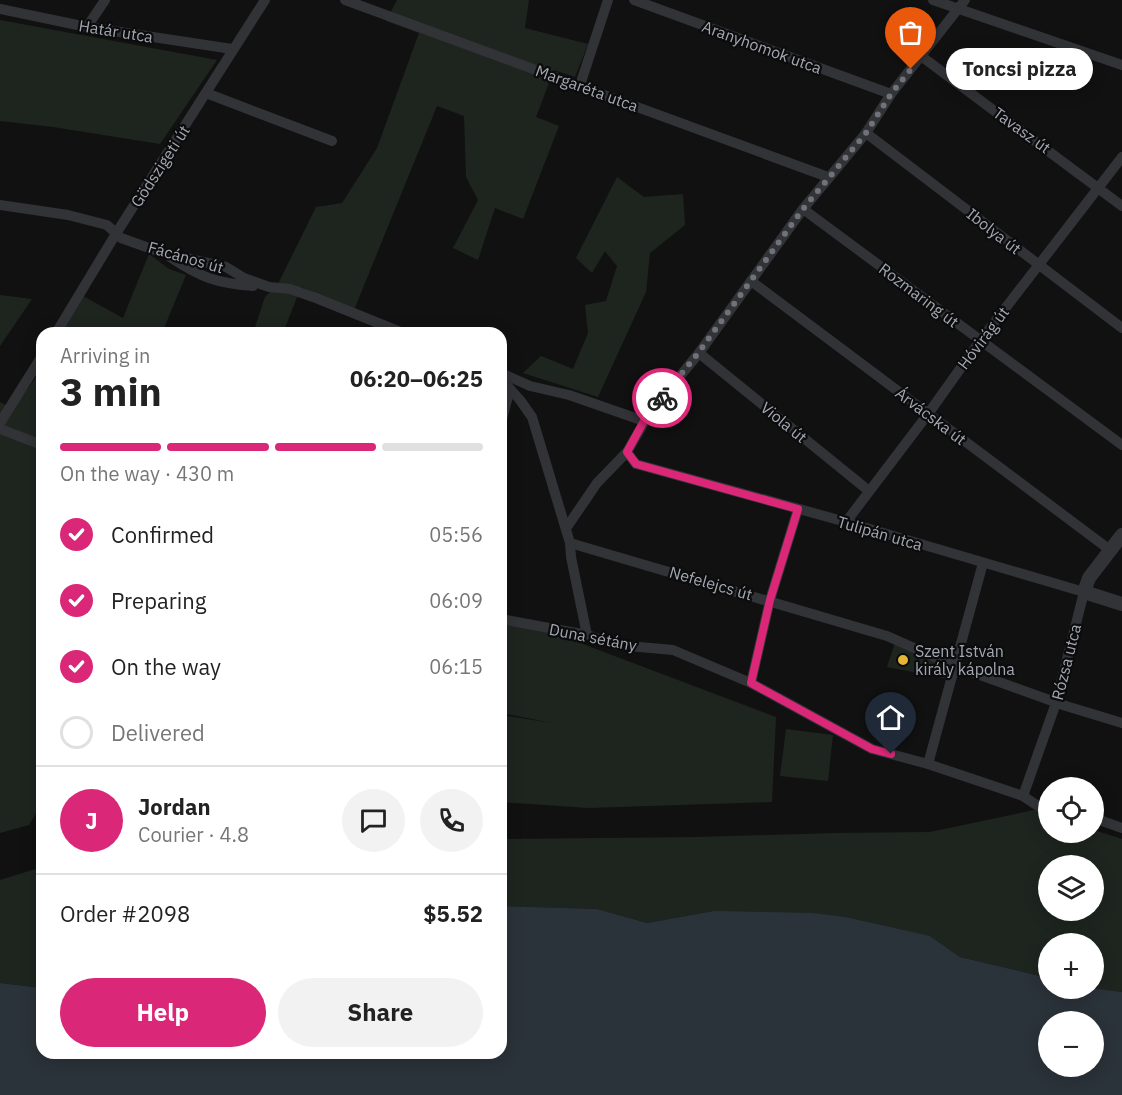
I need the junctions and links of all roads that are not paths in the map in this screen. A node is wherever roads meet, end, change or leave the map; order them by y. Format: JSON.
{"nodes":[{"id":1,"x":105,"y":0,"type":"edge"},
{"id":2,"x":264,"y":0,"type":"edge"},
{"id":3,"x":345,"y":0,"type":"edge"},
{"id":4,"x":608,"y":0,"type":"edge"},
{"id":5,"x":634,"y":0,"type":"edge"},
{"id":6,"x":933,"y":0,"type":"edge"},
{"id":7,"x":962,"y":5,"type":"edge"},
{"id":8,"x":0,"y":9,"type":"edge"},
{"id":9,"x":87,"y":27,"type":"junction"},
{"id":10,"x":232,"y":49,"type":"junction"},
{"id":11,"x":921,"y":56,"type":"junction"},
{"id":12,"x":1122,"y":64,"type":"edge"},
{"id":13,"x":580,"y":85,"type":"junction"},
{"id":14,"x":206,"y":93,"type":"junction"},
{"id":15,"x":891,"y":94,"type":"junction"},
{"id":16,"x":866,"y":133,"type":"junction"},
{"id":17,"x":332,"y":141,"type":"dead end"},
{"id":18,"x":1122,"y":157,"type":"edge"},
{"id":19,"x":828,"y":177,"type":"junction"},
{"id":20,"x":1099,"y":187,"type":"junction"},
{"id":21,"x":0,"y":205,"type":"edge"},
{"id":22,"x":1122,"y":206,"type":"edge"},
{"id":23,"x":803,"y":209,"type":"junction"},
{"id":24,"x":117,"y":232,"type":"junction"},
{"id":25,"x":163,"y":253,"type":"junction"},
{"id":26,"x":1038,"y":265,"type":"junction"},
{"id":27,"x":751,"y":281,"type":"junction"},
{"id":28,"x":269,"y":287,"type":"junction"},
{"id":29,"x":60,"y":327,"type":"edge"},
{"id":30,"x":389,"y":327,"type":"edge"},
{"id":31,"x":1122,"y":328,"type":"edge"},
{"id":32,"x":980,"y":341,"type":"junction"},
{"id":33,"x":699,"y":352,"type":"junction"},
{"id":34,"x":36,"y":366,"type":"edge"},
{"id":35,"x":507,"y":376,"type":"edge"},
{"id":36,"x":530,"y":386,"type":"junction"},
{"id":37,"x":507,"y":388,"type":"edge"},
{"id":38,"x":507,"y":389,"type":"edge"},
{"id":39,"x":928,"y":414,"type":"junction"},
{"id":40,"x":644,"y":421,"type":"junction"},
{"id":41,"x":0,"y":423,"type":"edge"},
{"id":42,"x":0,"y":429,"type":"edge"},
{"id":43,"x":36,"y":443,"type":"edge"},
{"id":44,"x":1122,"y":445,"type":"edge"},
{"id":45,"x":627,"y":452,"type":"junction"},
{"id":46,"x":869,"y":491,"type":"junction"},
{"id":47,"x":798,"y":509,"type":"junction"},
{"id":48,"x":846,"y":522,"type":"junction"},
{"id":49,"x":567,"y":527,"type":"junction"},
{"id":50,"x":1122,"y":535,"type":"edge"},
{"id":51,"x":570,"y":543,"type":"junction"},
{"id":52,"x":1110,"y":550,"type":"junction"},
{"id":53,"x":982,"y":563,"type":"junction"},
{"id":54,"x":1084,"y":592,"type":"junction"},
{"id":55,"x":770,"y":600,"type":"junction"},
{"id":56,"x":1122,"y":604,"type":"edge"},
{"id":57,"x":507,"y":620,"type":"edge"},
{"id":58,"x":586,"y":635,"type":"junction"},
{"id":59,"x":955,"y":666,"type":"junction"},
{"id":60,"x":751,"y":683,"type":"junction"},
{"id":61,"x":1056,"y":703,"type":"junction"},
{"id":62,"x":1122,"y":723,"type":"edge"},
{"id":63,"x":928,"y":764,"type":"junction"},
{"id":64,"x":1023,"y":796,"type":"junction"},
{"id":65,"x":1038,"y":805,"type":"edge"},
{"id":66,"x":1104,"y":822,"type":"edge"},
{"id":67,"x":1122,"y":828,"type":"edge"}],
"edges":[{"from":1,"to":9,"type":"street"},
{"from":2,"to":10,"type":"street","name":"Gödszigeti út"},
{"from":3,"to":13,"type":"street","name":"Margaréta utca"},
{"from":4,"to":13,"type":"street"},
{"from":5,"to":15,"type":"street","name":"Aranyhomok utca"},
{"from":6,"to":7,"type":"street"},
{"from":7,"to":11,"type":"street"},
{"from":7,"to":12,"type":"street"},
{"from":8,"to":9,"type":"street","name":"Határ utca"},
{"from":9,"to":10,"type":"street","name":"Határ utca"},
{"from":10,"to":14,"type":"street","name":"Gödszigeti út"},
{"from":11,"to":15,"type":"street"},
{"from":11,"to":20,"type":"street","name":"Tavasz út"},
{"from":13,"to":19,"type":"street","name":"Margaréta utca"},
{"from":14,"to":17,"type":"street"},
{"from":14,"to":24,"type":"street","name":"Gödszigeti út"},
{"from":15,"to":16,"type":"street"},
{"from":16,"to":19,"type":"street"},
{"from":16,"to":26,"type":"street","name":"Ibolya út"},
{"from":18,"to":20,"type":"street","name":"Hóvirág út"},
{"from":19,"to":23,"type":"street"},
{"from":20,"to":22,"type":"street","name":"Tavasz út"},
{"from":20,"to":26,"type":"street","name":"Hóvirág út"},
{"from":21,"to":24,"type":"street","name":"Fácános út"},
{"from":23,"to":27,"type":"street"},
{"from":23,"to":32,"type":"street","name":"Rozmaring út"},
{"from":24,"to":25,"type":"street","name":"Fácános út"},
{"from":24,"to":29,"type":"street","name":"Gödszigeti út"},
{"from":25,"to":28,"type":"street","name":"Fácános út"},
{"from":25,"to":28,"type":"street"},
{"from":26,"to":31,"type":"street","name":"Ibolya út"},
{"from":26,"to":32,"type":"street","name":"Hóvirág út"},
{"from":27,"to":33,"type":"street"},
{"from":27,"to":39,"type":"street","name":"Árvácska út"},
{"from":28,"to":30,"type":"street","name":"Fácános út"},
{"from":32,"to":39,"type":"street","name":"Hóvirág út"},
{"from":32,"to":44,"type":"street","name":"Rozmaring út"},
{"from":33,"to":40,"type":"street"},
{"from":33,"to":46,"type":"street","name":"Viola út"},
{"from":34,"to":41,"type":"street"},
{"from":35,"to":36,"type":"street"},
{"from":36,"to":37,"type":"street"},
{"from":36,"to":40,"type":"street"},
{"from":38,"to":49,"type":"street"},
{"from":39,"to":46,"type":"street","name":"Hóvirág út"},
{"from":39,"to":52,"type":"street","name":"Árvácska út"},
{"from":40,"to":45,"type":"street"},
{"from":42,"to":43,"type":"street"},
{"from":45,"to":47,"type":"street","name":"Tulipán utca"},
{"from":45,"to":49,"type":"street"},
{"from":46,"to":48,"type":"street","name":"Hóvirág út"},
{"from":47,"to":48,"type":"street","name":"Tulipán utca"},
{"from":47,"to":55,"type":"street"},
{"from":48,"to":53,"type":"street","name":"Tulipán utca"},
{"from":49,"to":51,"type":"street"},
{"from":50,"to":52,"type":"street","name":"Rózsa utca"},
{"from":51,"to":55,"type":"street","name":"Nefelejcs út"},
{"from":51,"to":58,"type":"street"},
{"from":52,"to":54,"type":"street","name":"Rózsa utca"},
{"from":53,"to":54,"type":"street","name":"Tulipán utca"},
{"from":53,"to":59,"type":"street"},
{"from":54,"to":56,"type":"street","name":"Tulipán utca"},
{"from":54,"to":61,"type":"street","name":"Rózsa utca"},
{"from":55,"to":59,"type":"street","name":"Nefelejcs út"},
{"from":55,"to":60,"type":"street"},
{"from":57,"to":58,"type":"street","name":"Duna sétány"},
{"from":58,"to":60,"type":"street","name":"Duna sétány"},
{"from":59,"to":61,"type":"street","name":"Nefelejcs út"},
{"from":59,"to":63,"type":"street"},
{"from":60,"to":63,"type":"street","name":"Duna sétány"},
{"from":61,"to":62,"type":"street","name":"Nefelejcs út"},
{"from":61,"to":64,"type":"street","name":"Rózsa utca"},
{"from":63,"to":64,"type":"street","name":"Duna sétány"},
{"from":64,"to":65,"type":"street","name":"Duna sétány"},
{"from":66,"to":67,"type":"street"}]}
